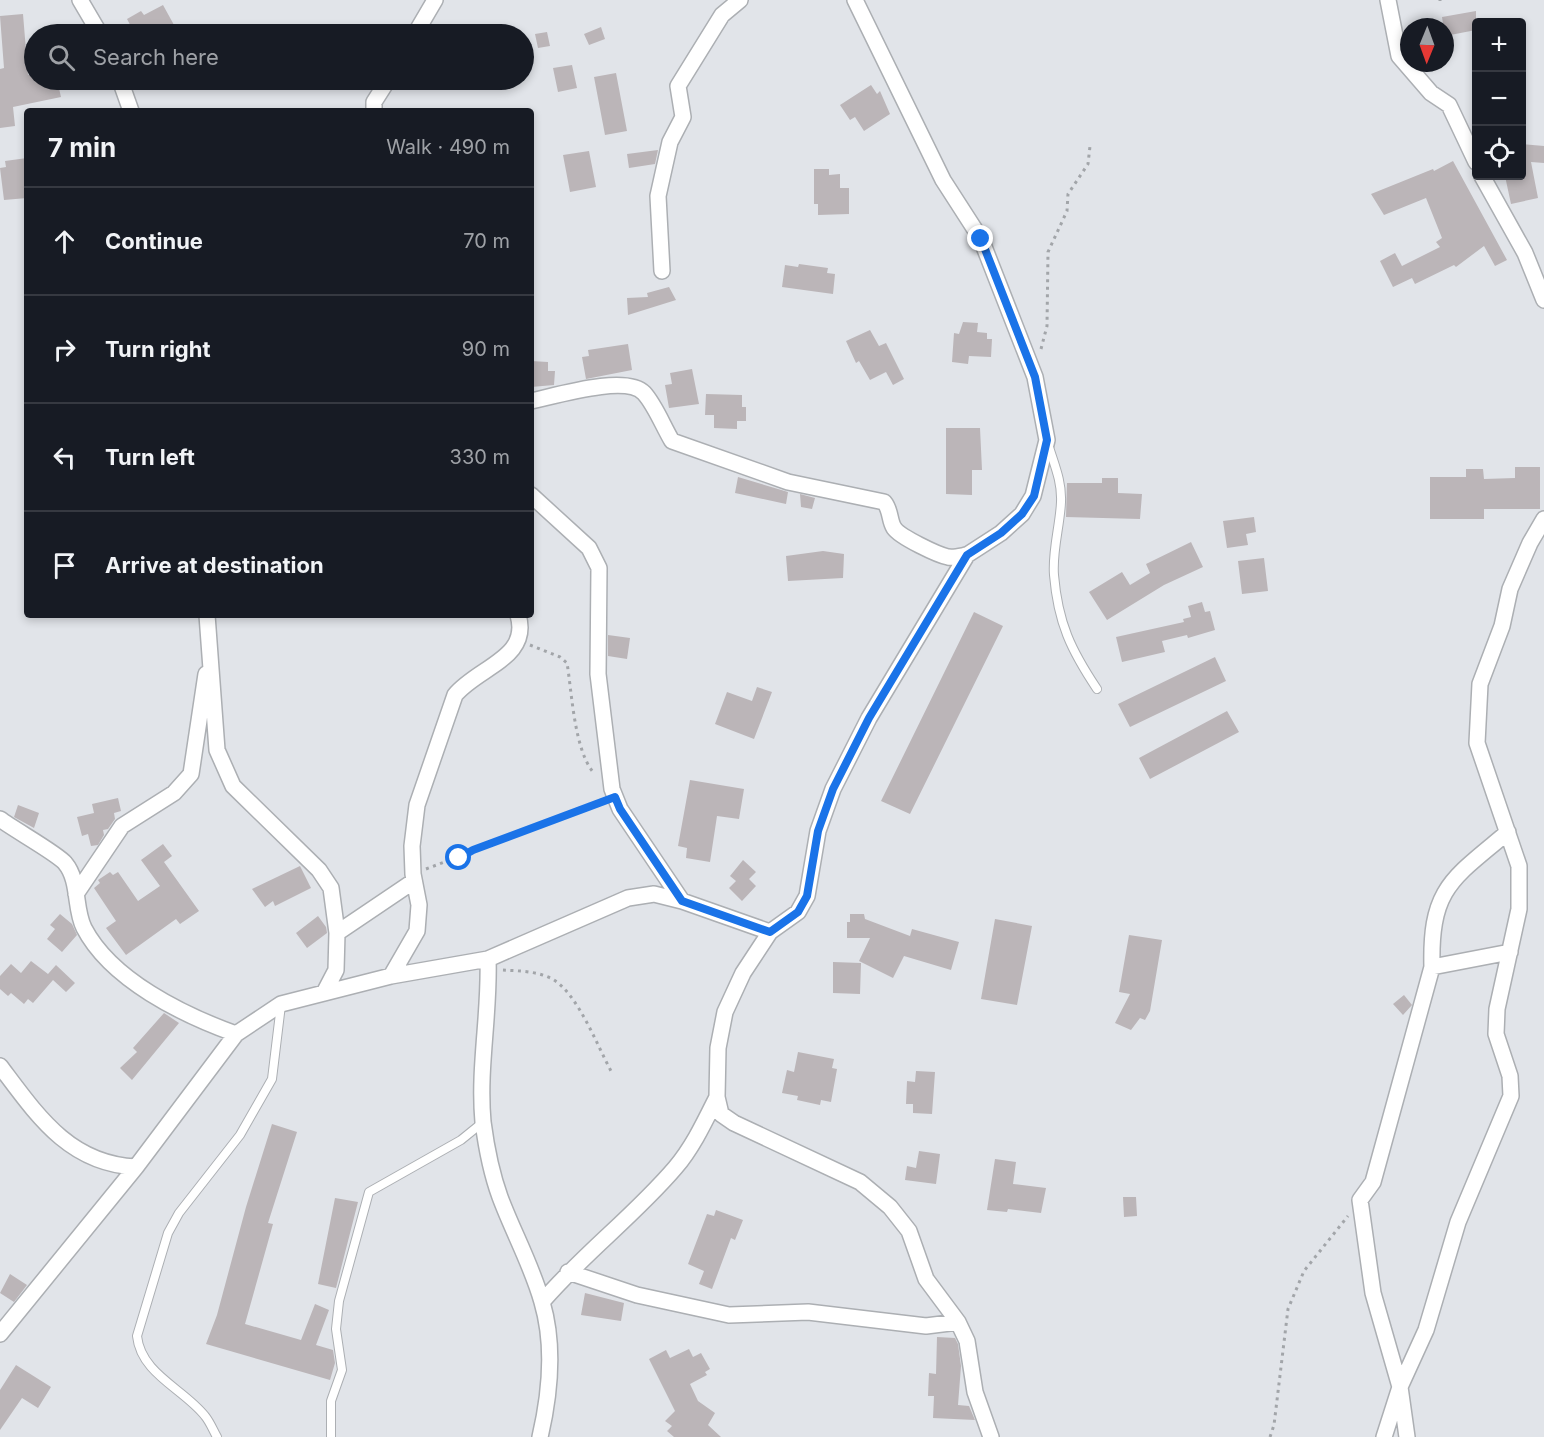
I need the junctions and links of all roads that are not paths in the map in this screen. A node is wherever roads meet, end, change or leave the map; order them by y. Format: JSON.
{"nodes":[{"id":1,"x":80,"y":0,"type":"edge"},
{"id":2,"x":435,"y":0,"type":"edge"},
{"id":3,"x":740,"y":0,"type":"edge"},
{"id":4,"x":855,"y":0,"type":"edge"},
{"id":5,"x":1388,"y":0,"type":"edge"},
{"id":6,"x":94,"y":24,"type":"edge"},
{"id":7,"x":421,"y":24,"type":"edge"},
{"id":8,"x":123,"y":90,"type":"edge"},
{"id":9,"x":382,"y":90,"type":"edge"},
{"id":10,"x":129,"y":108,"type":"edge"},
{"id":11,"x":374,"y":108,"type":"edge"},
{"id":12,"x":1472,"y":154,"type":"edge"},
{"id":13,"x":1484,"y":180,"type":"edge"},
{"id":14,"x":662,"y":271,"type":"dead end"},
{"id":15,"x":1544,"y":300,"type":"edge"},
{"id":16,"x":534,"y":400,"type":"edge"},
{"id":17,"x":1047,"y":440,"type":"junction"},
{"id":18,"x":534,"y":498,"type":"edge"},
{"id":19,"x":1544,"y":519,"type":"edge"},
{"id":20,"x":967,"y":555,"type":"junction"},
{"id":21,"x":207,"y":618,"type":"edge"},
{"id":22,"x":519,"y":618,"type":"edge"},
{"id":23,"x":210,"y":638,"type":"junction"},
{"id":24,"x":1097,"y":689,"type":"dead end"},
{"id":25,"x":0,"y":819,"type":"edge"},
{"id":26,"x":1508,"y":832,"type":"junction"},
{"id":27,"x":414,"y":878,"type":"junction"},
{"id":28,"x":76,"y":894,"type":"junction"},
{"id":29,"x":682,"y":901,"type":"junction"},
{"id":30,"x":770,"y":932,"type":"junction"},
{"id":31,"x":337,"y":933,"type":"junction"},
{"id":32,"x":1510,"y":952,"type":"junction"},
{"id":33,"x":488,"y":963,"type":"junction"},
{"id":34,"x":1432,"y":967,"type":"junction"},
{"id":35,"x":391,"y":976,"type":"junction"},
{"id":36,"x":324,"y":993,"type":"junction"},
{"id":37,"x":281,"y":1004,"type":"junction"},
{"id":38,"x":236,"y":1034,"type":"junction"},
{"id":39,"x":0,"y":1066,"type":"edge"},
{"id":40,"x":717,"y":1096,"type":"junction"},
{"id":41,"x":483,"y":1122,"type":"junction"},
{"id":42,"x":136,"y":1167,"type":"junction"},
{"id":43,"x":568,"y":1272,"type":"junction"},
{"id":44,"x":542,"y":1302,"type":"junction"},
{"id":45,"x":958,"y":1322,"type":"junction"},
{"id":46,"x":0,"y":1334,"type":"edge"},
{"id":47,"x":1401,"y":1387,"type":"junction"},
{"id":48,"x":217,"y":1437,"type":"edge"},
{"id":49,"x":330,"y":1437,"type":"edge"},
{"id":50,"x":540,"y":1437,"type":"edge"},
{"id":51,"x":991,"y":1437,"type":"edge"},
{"id":52,"x":1383,"y":1437,"type":"edge"},
{"id":53,"x":1407,"y":1437,"type":"edge"}],
"edges":[{"from":1,"to":6,"type":"street"},
{"from":2,"to":7,"type":"street"},
{"from":3,"to":14,"type":"street"},
{"from":4,"to":17,"type":"street"},
{"from":5,"to":12,"type":"street"},
{"from":8,"to":10,"type":"street"},
{"from":9,"to":11,"type":"street"},
{"from":13,"to":15,"type":"street"},
{"from":16,"to":20,"type":"street"},
{"from":17,"to":20,"type":"street"},
{"from":17,"to":24,"type":"lane"},
{"from":18,"to":29,"type":"street"},
{"from":19,"to":26,"type":"street"},
{"from":20,"to":30,"type":"street"},
{"from":21,"to":23,"type":"street"},
{"from":22,"to":27,"type":"street"},
{"from":23,"to":28,"type":"street"},
{"from":23,"to":31,"type":"street"},
{"from":25,"to":28,"type":"street"},
{"from":26,"to":32,"type":"street"},
{"from":26,"to":34,"type":"street"},
{"from":27,"to":31,"type":"street"},
{"from":27,"to":35,"type":"street"},
{"from":28,"to":38,"type":"street"},
{"from":29,"to":30,"type":"street"},
{"from":29,"to":33,"type":"street"},
{"from":30,"to":40,"type":"street"},
{"from":31,"to":36,"type":"street"},
{"from":32,"to":34,"type":"street"},
{"from":32,"to":47,"type":"street"},
{"from":33,"to":35,"type":"street"},
{"from":33,"to":41,"type":"street"},
{"from":34,"to":47,"type":"street"},
{"from":35,"to":36,"type":"street"},
{"from":36,"to":37,"type":"street"},
{"from":37,"to":38,"type":"street"},
{"from":37,"to":48,"type":"lane"},
{"from":38,"to":42,"type":"street"},
{"from":39,"to":42,"type":"street"},
{"from":40,"to":43,"type":"street"},
{"from":40,"to":45,"type":"street"},
{"from":41,"to":44,"type":"street"},
{"from":41,"to":49,"type":"lane"},
{"from":42,"to":46,"type":"street"},
{"from":43,"to":44,"type":"street"},
{"from":43,"to":45,"type":"street"},
{"from":44,"to":50,"type":"street"},
{"from":45,"to":51,"type":"street"},
{"from":47,"to":52,"type":"street"},
{"from":47,"to":53,"type":"street"}]}
